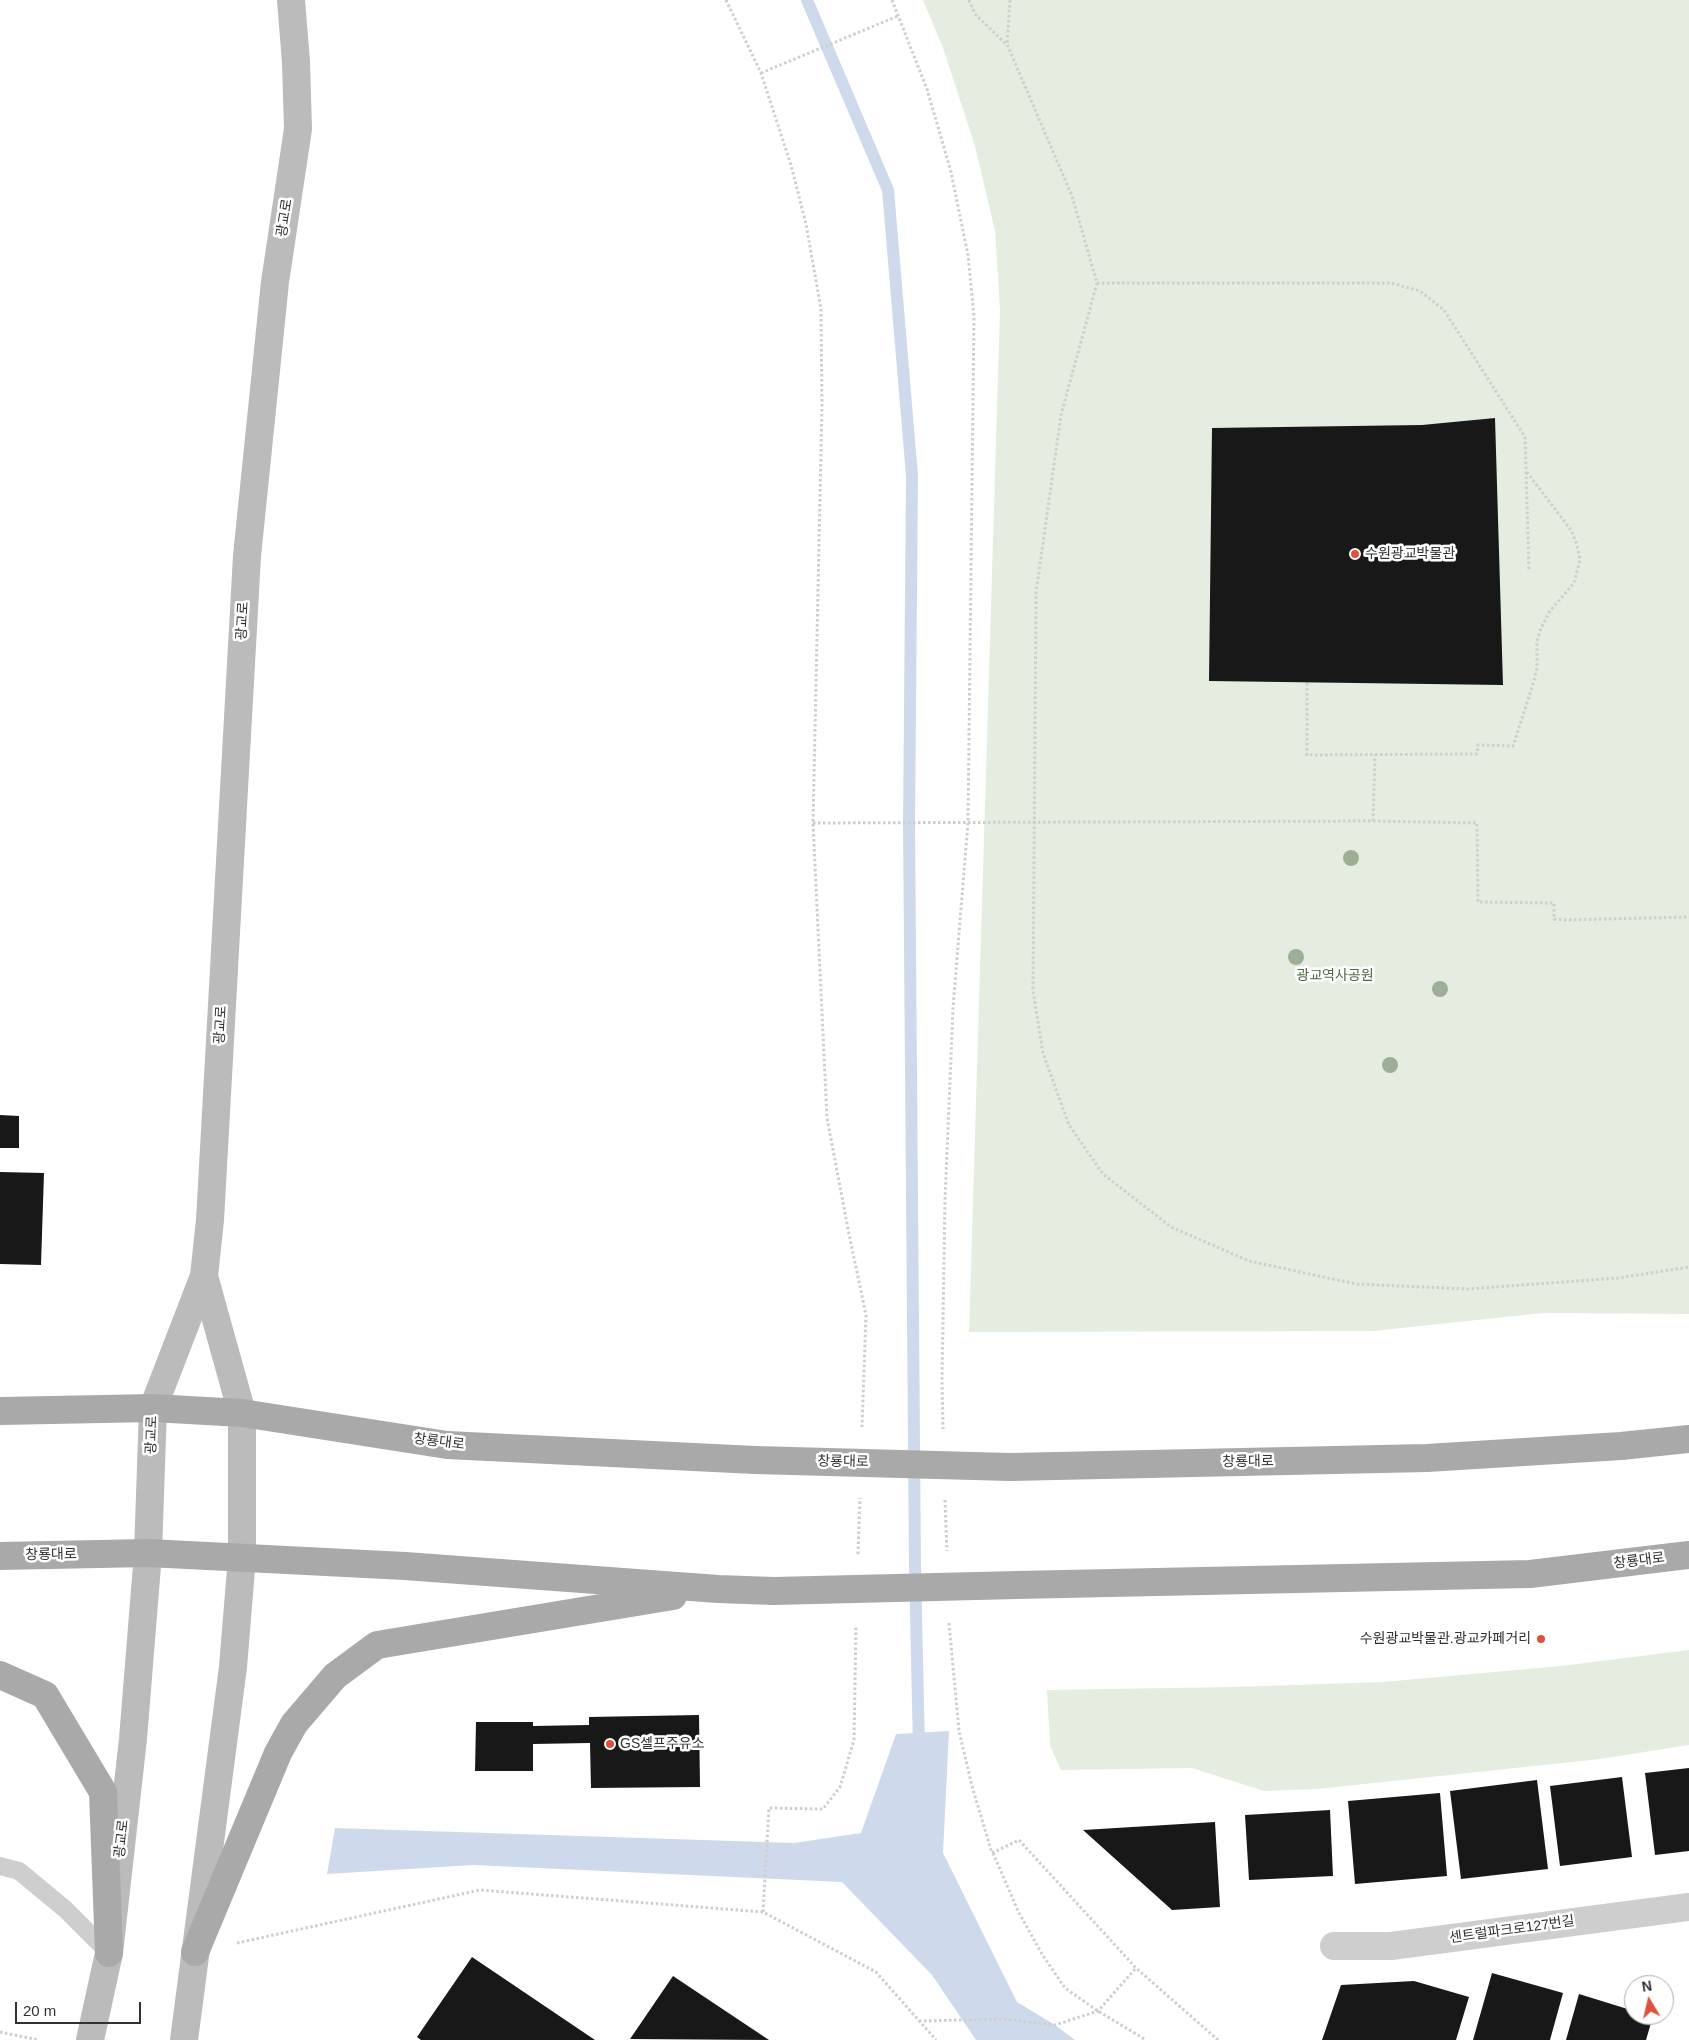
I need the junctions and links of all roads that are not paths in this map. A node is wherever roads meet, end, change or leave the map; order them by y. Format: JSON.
{"nodes":[{"id":1,"x":290,"y":0,"type":"edge"},
{"id":2,"x":204,"y":1276,"type":"junction"},
{"id":3,"x":153,"y":1408,"type":"junction"},
{"id":4,"x":0,"y":1411,"type":"edge"},
{"id":5,"x":242,"y":1413,"type":"junction"},
{"id":6,"x":1689,"y":1439,"type":"edge"},
{"id":7,"x":148,"y":1553,"type":"junction"},
{"id":8,"x":1689,"y":1555,"type":"edge"},
{"id":9,"x":0,"y":1556,"type":"edge"},
{"id":10,"x":242,"y":1557,"type":"junction"},
{"id":11,"x":718,"y":1589,"type":"junction"},
{"id":12,"x":0,"y":1675,"type":"edge"},
{"id":13,"x":0,"y":1866,"type":"edge"},
{"id":14,"x":1689,"y":1907,"type":"edge"},
{"id":15,"x":1334,"y":1946,"type":"dead end"},
{"id":16,"x":195,"y":1952,"type":"junction"},
{"id":17,"x":109,"y":1953,"type":"junction"},
{"id":18,"x":90,"y":2040,"type":"edge"},
{"id":19,"x":184,"y":2040,"type":"edge"}],
"edges":[{"from":1,"to":2,"type":"main road","name":"광교로"},
{"from":2,"to":3,"type":"main road","name":"광교로"},
{"from":2,"to":5,"type":"main road"},
{"from":3,"to":4,"type":"main road","name":"창룡대로"},
{"from":3,"to":5,"type":"main road","name":"창룡대로"},
{"from":3,"to":7,"type":"main road","name":"광교로"},
{"from":5,"to":6,"type":"main road","name":"창룡대로","bridge":true},
{"from":5,"to":10,"type":"main road"},
{"from":7,"to":9,"type":"main road","name":"창룡대로"},
{"from":7,"to":10,"type":"main road","name":"창룡대로"},
{"from":7,"to":17,"type":"main road","name":"광교로"},
{"from":8,"to":11,"type":"main road","name":"창룡대로","bridge":true},
{"from":10,"to":11,"type":"main road","name":"창룡대로"},
{"from":10,"to":16,"type":"main road"},
{"from":11,"to":16,"type":"main road"},
{"from":12,"to":17,"type":"main road"},
{"from":13,"to":17,"type":"lane"},
{"from":14,"to":15,"type":"street","name":"센트럴파크로127번길"},
{"from":16,"to":19,"type":"main road"},
{"from":17,"to":18,"type":"main road","name":"광교로"}]}
